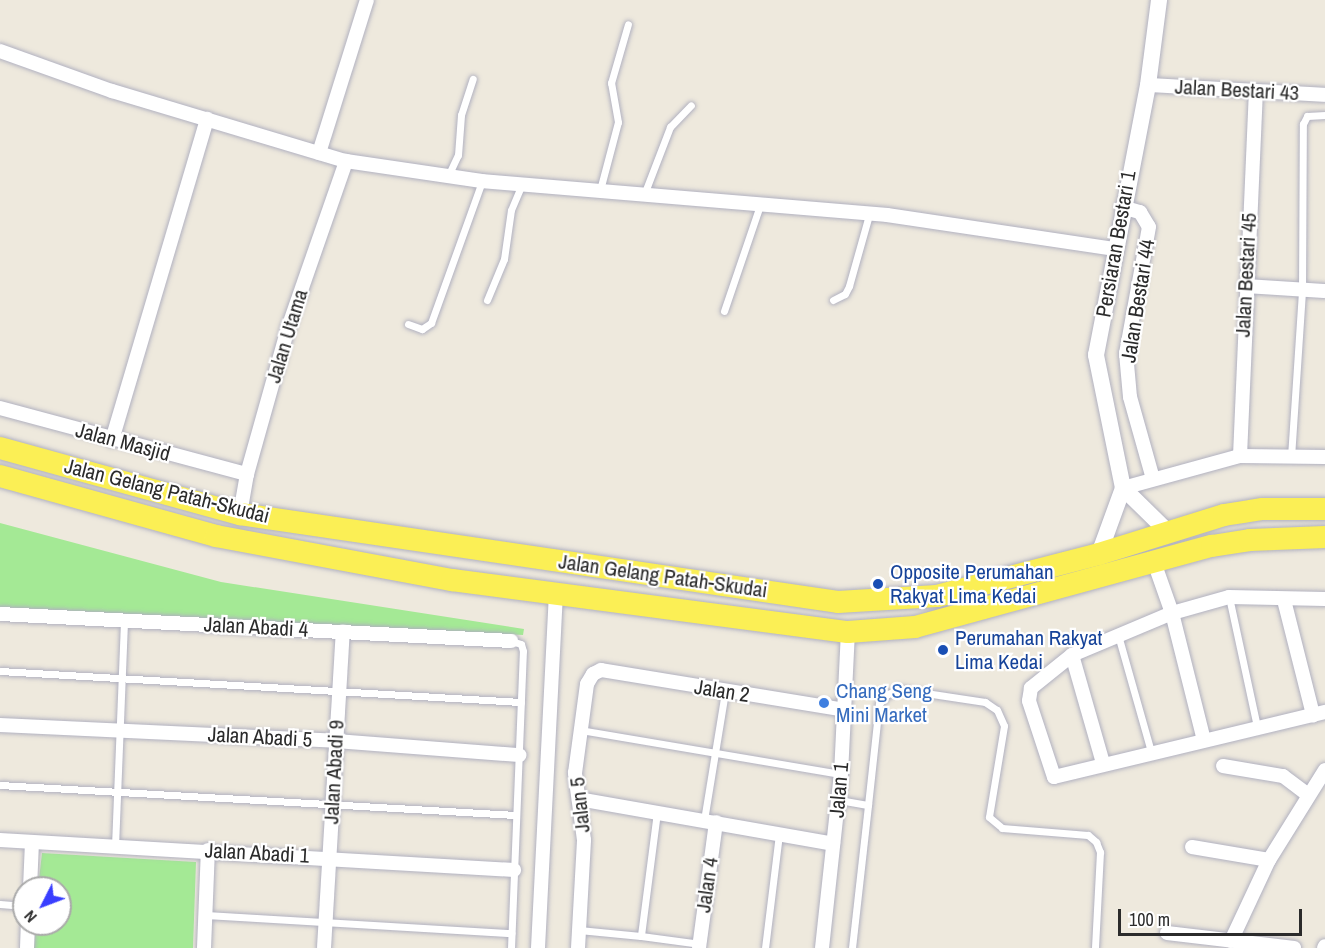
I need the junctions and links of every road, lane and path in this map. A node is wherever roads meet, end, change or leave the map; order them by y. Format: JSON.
{"nodes":[{"id":1,"x":367,"y":0,"type":"edge"},
{"id":2,"x":1159,"y":0,"type":"edge"},
{"id":3,"x":628,"y":24,"type":"dead end"},
{"id":4,"x":0,"y":51,"type":"edge"},
{"id":5,"x":472,"y":79,"type":"dead end"},
{"id":6,"x":1149,"y":85,"type":"junction"},
{"id":7,"x":1256,"y":93,"type":"junction"},
{"id":8,"x":1325,"y":95,"type":"edge"},
{"id":9,"x":691,"y":105,"type":"dead end"},
{"id":10,"x":1325,"y":115,"type":"edge"},
{"id":11,"x":207,"y":119,"type":"junction"},
{"id":12,"x":319,"y":153,"type":"junction"},
{"id":13,"x":346,"y":161,"type":"junction"},
{"id":14,"x":448,"y":176,"type":"junction"},
{"id":15,"x":482,"y":181,"type":"junction"},
{"id":16,"x":522,"y":184,"type":"junction"},
{"id":17,"x":600,"y":190,"type":"junction"},
{"id":18,"x":645,"y":192,"type":"junction"},
{"id":19,"x":760,"y":205,"type":"junction"},
{"id":20,"x":1122,"y":207,"type":"junction"},
{"id":21,"x":869,"y":215,"type":"junction"},
{"id":22,"x":1114,"y":249,"type":"junction"},
{"id":23,"x":1245,"y":286,"type":"junction"},
{"id":24,"x":1302,"y":291,"type":"junction"},
{"id":25,"x":1325,"y":291,"type":"edge"},
{"id":26,"x":487,"y":300,"type":"dead end"},
{"id":27,"x":833,"y":300,"type":"dead end"},
{"id":28,"x":724,"y":311,"type":"dead end"},
{"id":29,"x":408,"y":324,"type":"dead end"},
{"id":30,"x":0,"y":408,"type":"edge"},
{"id":31,"x":112,"y":440,"type":"junction"},
{"id":32,"x":0,"y":447,"type":"edge"},
{"id":33,"x":1240,"y":456,"type":"junction"},
{"id":34,"x":1325,"y":457,"type":"edge"},
{"id":35,"x":1291,"y":459,"type":"junction"},
{"id":36,"x":247,"y":474,"type":"junction"},
{"id":37,"x":0,"y":476,"type":"edge"},
{"id":38,"x":1153,"y":479,"type":"junction"},
{"id":39,"x":1123,"y":488,"type":"junction"},
{"id":40,"x":1325,"y":509,"type":"edge"},
{"id":41,"x":240,"y":514,"type":"junction"},
{"id":42,"x":1169,"y":533,"type":"junction"},
{"id":43,"x":1325,"y":537,"type":"edge"},
{"id":44,"x":1099,"y":554,"type":"junction"},
{"id":45,"x":1154,"y":562,"type":"junction"},
{"id":46,"x":556,"y":594,"type":"junction"},
{"id":47,"x":1229,"y":597,"type":"junction"},
{"id":48,"x":1325,"y":599,"type":"edge"},
{"id":49,"x":1284,"y":600,"type":"junction"},
{"id":50,"x":1172,"y":613,"type":"junction"},
{"id":51,"x":0,"y":614,"type":"edge"},
{"id":52,"x":124,"y":621,"type":"junction"},
{"id":53,"x":343,"y":632,"type":"junction"},
{"id":54,"x":848,"y":632,"type":"junction"},
{"id":55,"x":1118,"y":635,"type":"junction"},
{"id":56,"x":511,"y":641,"type":"joint"},
{"id":57,"x":1072,"y":655,"type":"junction"},
{"id":58,"x":601,"y":670,"type":"joint"},
{"id":59,"x":0,"y":671,"type":"edge"},
{"id":60,"x":122,"y":678,"type":"junction"},
{"id":61,"x":339,"y":690,"type":"junction"},
{"id":62,"x":725,"y":692,"type":"junction"},
{"id":63,"x":521,"y":702,"type":"junction"},
{"id":64,"x":844,"y":710,"type":"junction"},
{"id":65,"x":1319,"y":714,"type":"edge"},
{"id":66,"x":0,"y":725,"type":"edge"},
{"id":67,"x":1257,"y":727,"type":"junction"},
{"id":68,"x":579,"y":730,"type":"junction"},
{"id":69,"x":119,"y":731,"type":"junction"},
{"id":70,"x":1204,"y":740,"type":"junction"},
{"id":71,"x":336,"y":741,"type":"junction"},
{"id":72,"x":714,"y":752,"type":"junction"},
{"id":73,"x":1151,"y":752,"type":"junction"},
{"id":74,"x":519,"y":755,"type":"junction"},
{"id":75,"x":1103,"y":763,"type":"junction"},
{"id":76,"x":1223,"y":766,"type":"dead end"},
{"id":77,"x":1325,"y":770,"type":"edge"},
{"id":78,"x":841,"y":774,"type":"junction"},
{"id":79,"x":0,"y":785,"type":"edge"},
{"id":80,"x":117,"y":791,"type":"junction"},
{"id":81,"x":1308,"y":795,"type":"junction"},
{"id":82,"x":579,"y":799,"type":"junction"},
{"id":83,"x":838,"y":800,"type":"junction"},
{"id":84,"x":333,"y":802,"type":"junction"},
{"id":85,"x":868,"y":805,"type":"junction"},
{"id":86,"x":657,"y":812,"type":"junction"},
{"id":87,"x":516,"y":814,"type":"junction"},
{"id":88,"x":710,"y":821,"type":"junction"},
{"id":89,"x":780,"y":832,"type":"junction"},
{"id":90,"x":0,"y":840,"type":"edge"},
{"id":91,"x":32,"y":842,"type":"junction"},
{"id":92,"x":833,"y":844,"type":"junction"},
{"id":93,"x":115,"y":846,"type":"junction"},
{"id":94,"x":1192,"y":847,"type":"dead end"},
{"id":95,"x":208,"y":850,"type":"junction"},
{"id":96,"x":329,"y":857,"type":"junction"},
{"id":97,"x":1269,"y":860,"type":"junction"},
{"id":98,"x":514,"y":870,"type":"junction"},
{"id":99,"x":31,"y":876,"type":"edge"},
{"id":100,"x":206,"y":915,"type":"junction"},
{"id":101,"x":326,"y":922,"type":"junction"},
{"id":102,"x":579,"y":930,"type":"junction"},
{"id":103,"x":511,"y":933,"type":"junction"},
{"id":104,"x":1167,"y":933,"type":"dead end"},
{"id":105,"x":641,"y":936,"type":"junction"},
{"id":106,"x":1231,"y":941,"type":"junction"},
{"id":107,"x":699,"y":946,"type":"edge"},
{"id":108,"x":204,"y":948,"type":"edge"},
{"id":109,"x":324,"y":948,"type":"edge"},
{"id":110,"x":511,"y":948,"type":"edge"},
{"id":111,"x":538,"y":948,"type":"edge"},
{"id":112,"x":578,"y":948,"type":"edge"},
{"id":113,"x":765,"y":948,"type":"edge"},
{"id":114,"x":822,"y":948,"type":"edge"},
{"id":115,"x":852,"y":948,"type":"edge"},
{"id":116,"x":1095,"y":948,"type":"edge"},
{"id":117,"x":1294,"y":948,"type":"edge"}],
"edges":[{"from":1,"to":12,"type":"street"},
{"from":2,"to":6,"type":"street","name":"Persiaran Bestari 1"},
{"from":3,"to":17,"type":"lane"},
{"from":4,"to":11,"type":"street"},
{"from":5,"to":14,"type":"lane"},
{"from":6,"to":7,"type":"street","name":"Jalan Bestari 43"},
{"from":6,"to":20,"type":"street","name":"Persiaran Bestari 1"},
{"from":7,"to":8,"type":"street","name":"Jalan Bestari 43"},
{"from":7,"to":23,"type":"street","name":"Jalan Bestari 45"},
{"from":9,"to":18,"type":"lane"},
{"from":10,"to":24,"type":"lane"},
{"from":11,"to":12,"type":"street"},
{"from":11,"to":31,"type":"street"},
{"from":12,"to":13,"type":"street"},
{"from":13,"to":14,"type":"street"},
{"from":13,"to":36,"type":"street","name":"Jalan Utama"},
{"from":14,"to":15,"type":"street"},
{"from":15,"to":16,"type":"street"},
{"from":15,"to":29,"type":"lane"},
{"from":16,"to":17,"type":"street"},
{"from":16,"to":26,"type":"lane"},
{"from":17,"to":18,"type":"street"},
{"from":18,"to":19,"type":"street"},
{"from":19,"to":21,"type":"street"},
{"from":19,"to":28,"type":"lane"},
{"from":20,"to":22,"type":"street","name":"Persiaran Bestari 1"},
{"from":20,"to":38,"type":"street","name":"Jalan Bestari 44"},
{"from":21,"to":22,"type":"street"},
{"from":21,"to":27,"type":"lane"},
{"from":22,"to":39,"type":"street","name":"Persiaran Bestari 1"},
{"from":23,"to":24,"type":"street"},
{"from":23,"to":33,"type":"street","name":"Jalan Bestari 45"},
{"from":24,"to":25,"type":"street"},
{"from":24,"to":35,"type":"lane"},
{"from":30,"to":31,"type":"street","name":"Jalan Masjid"},
{"from":31,"to":36,"type":"street","name":"Jalan Masjid"},
{"from":32,"to":41,"type":"main road","name":"Jalan Gelang Patah-Skudai"},
{"from":33,"to":35,"type":"street"},
{"from":33,"to":38,"type":"street"},
{"from":34,"to":35,"type":"street"},
{"from":36,"to":41,"type":"street","name":"Jalan Utama"},
{"from":37,"to":46,"type":"main road","name":"Jalan Gelang Patah-Skudai"},
{"from":38,"to":39,"type":"street"},
{"from":39,"to":42,"type":"street"},
{"from":39,"to":44,"type":"street"},
{"from":40,"to":42,"type":"main road","name":"Jalan Gelang Patah-Skudai"},
{"from":41,"to":44,"type":"main road","name":"Jalan Gelang Patah-Skudai"},
{"from":42,"to":44,"type":"main road","name":"Jalan Gelang Patah-Skudai"},
{"from":43,"to":45,"type":"main road","name":"Jalan Gelang Patah-Skudai"},
{"from":45,"to":50,"type":"street"},
{"from":45,"to":54,"type":"main road","name":"Jalan Gelang Patah-Skudai"},
{"from":46,"to":54,"type":"main road","name":"Jalan Gelang Patah-Skudai"},
{"from":46,"to":111,"type":"street"},
{"from":47,"to":49,"type":"street"},
{"from":47,"to":50,"type":"street"},
{"from":47,"to":67,"type":"lane"},
{"from":48,"to":49,"type":"street"},
{"from":49,"to":65,"type":"street"},
{"from":50,"to":55,"type":"street"},
{"from":50,"to":70,"type":"street"},
{"from":51,"to":52,"type":"street","name":"Jalan Abadi 4"},
{"from":52,"to":53,"type":"street","name":"Jalan Abadi 4"},
{"from":52,"to":60,"type":"lane"},
{"from":53,"to":56,"type":"street","name":"Jalan Abadi 4"},
{"from":53,"to":61,"type":"street","name":"Jalan Abadi 9"},
{"from":54,"to":64,"type":"street","name":"Jalan 1"},
{"from":55,"to":57,"type":"street"},
{"from":55,"to":73,"type":"lane"},
{"from":56,"to":63,"type":"lane"},
{"from":57,"to":75,"type":"street"},
{"from":57,"to":75,"type":"street"},
{"from":58,"to":62,"type":"street","name":"Jalan 2"},
{"from":58,"to":68,"type":"street","name":"Jalan 5"},
{"from":59,"to":60,"type":"lane"},
{"from":60,"to":61,"type":"lane"},
{"from":60,"to":69,"type":"lane"},
{"from":61,"to":63,"type":"lane"},
{"from":61,"to":71,"type":"street","name":"Jalan Abadi 9"},
{"from":62,"to":64,"type":"street","name":"Jalan 2"},
{"from":62,"to":72,"type":"lane"},
{"from":63,"to":74,"type":"lane"},
{"from":64,"to":78,"type":"street","name":"Jalan 1"},
{"from":65,"to":67,"type":"street"},
{"from":66,"to":69,"type":"street","name":"Jalan Abadi 5"},
{"from":67,"to":70,"type":"street"},
{"from":68,"to":72,"type":"lane"},
{"from":68,"to":82,"type":"street","name":"Jalan 5"},
{"from":69,"to":71,"type":"street","name":"Jalan Abadi 5"},
{"from":69,"to":80,"type":"lane"},
{"from":70,"to":73,"type":"street"},
{"from":71,"to":74,"type":"street","name":"Jalan Abadi 5"},
{"from":71,"to":84,"type":"street","name":"Jalan Abadi 9"},
{"from":72,"to":78,"type":"lane"},
{"from":72,"to":88,"type":"lane"},
{"from":73,"to":75,"type":"street"},
{"from":74,"to":87,"type":"lane"},
{"from":76,"to":81,"type":"street"},
{"from":77,"to":81,"type":"street"},
{"from":78,"to":83,"type":"street","name":"Jalan 1"},
{"from":79,"to":80,"type":"lane"},
{"from":80,"to":84,"type":"lane"},
{"from":80,"to":93,"type":"lane"},
{"from":81,"to":97,"type":"street"},
{"from":82,"to":86,"type":"street"},
{"from":82,"to":102,"type":"street","name":"Jalan 5"},
{"from":83,"to":85,"type":"lane"},
{"from":83,"to":92,"type":"street","name":"Jalan 1"},
{"from":84,"to":87,"type":"lane"},
{"from":84,"to":96,"type":"street","name":"Jalan Abadi 9"},
{"from":85,"to":115,"type":"lane"},
{"from":85,"to":116,"type":"lane"},
{"from":86,"to":88,"type":"street"},
{"from":86,"to":105,"type":"lane"},
{"from":87,"to":98,"type":"lane"},
{"from":88,"to":89,"type":"street"},
{"from":88,"to":107,"type":"street","name":"Jalan 4"},
{"from":89,"to":92,"type":"street"},
{"from":89,"to":113,"type":"lane"},
{"from":90,"to":91,"type":"street","name":"Jalan Abadi 1"},
{"from":91,"to":93,"type":"street","name":"Jalan Abadi 1"},
{"from":91,"to":99,"type":"street"},
{"from":92,"to":114,"type":"street","name":"Jalan 1"},
{"from":93,"to":95,"type":"street","name":"Jalan Abadi 1"},
{"from":94,"to":97,"type":"street"},
{"from":95,"to":96,"type":"street","name":"Jalan Abadi 1"},
{"from":95,"to":100,"type":"street"},
{"from":96,"to":98,"type":"street","name":"Jalan Abadi 1"},
{"from":96,"to":101,"type":"street","name":"Jalan Abadi 9"},
{"from":97,"to":106,"type":"street"},
{"from":98,"to":103,"type":"lane"},
{"from":100,"to":101,"type":"lane"},
{"from":100,"to":108,"type":"street"},
{"from":101,"to":103,"type":"lane"},
{"from":101,"to":109,"type":"street","name":"Jalan Abadi 9"},
{"from":102,"to":105,"type":"lane"},
{"from":102,"to":112,"type":"street","name":"Jalan 5"},
{"from":103,"to":110,"type":"lane"},
{"from":104,"to":106,"type":"street"},
{"from":105,"to":107,"type":"lane"},
{"from":106,"to":117,"type":"street"}]}
